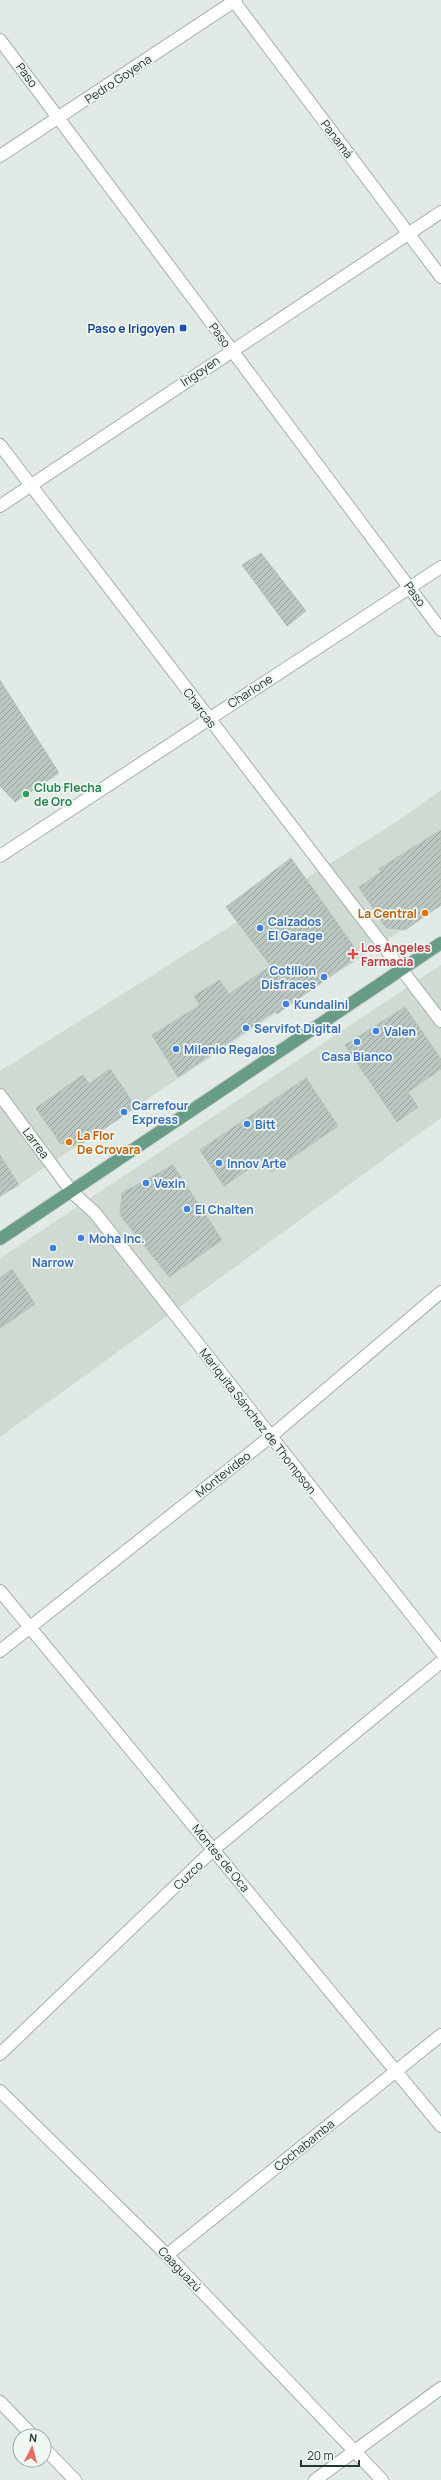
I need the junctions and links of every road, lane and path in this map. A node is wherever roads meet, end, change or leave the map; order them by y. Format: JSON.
{"nodes":[{"id":1,"x":234,"y":0,"type":"edge"},
{"id":2,"x":0,"y":40,"type":"edge"},
{"id":3,"x":59,"y":118,"type":"junction"},
{"id":4,"x":0,"y":156,"type":"edge"},
{"id":5,"x":441,"y":212,"type":"edge"},
{"id":6,"x":409,"y":234,"type":"junction"},
{"id":7,"x":441,"y":277,"type":"edge"},
{"id":8,"x":231,"y":350,"type":"junction"},
{"id":9,"x":0,"y":445,"type":"edge"},
{"id":10,"x":31,"y":485,"type":"junction"},
{"id":11,"x":0,"y":506,"type":"edge"},
{"id":12,"x":441,"y":567,"type":"edge"},
{"id":13,"x":410,"y":588,"type":"junction"},
{"id":14,"x":441,"y":630,"type":"edge"},
{"id":15,"x":208,"y":718,"type":"junction"},
{"id":16,"x":0,"y":856,"type":"edge"},
{"id":17,"x":441,"y":943,"type":"edge"},
{"id":18,"x":401,"y":970,"type":"junction"},
{"id":19,"x":441,"y":1021,"type":"edge"},
{"id":20,"x":0,"y":1095,"type":"edge"},
{"id":21,"x":72,"y":1192,"type":"junction"},
{"id":22,"x":0,"y":1239,"type":"edge"},
{"id":23,"x":441,"y":1292,"type":"edge"},
{"id":24,"x":270,"y":1437,"type":"junction"},
{"id":25,"x":0,"y":1591,"type":"edge"},
{"id":26,"x":30,"y":1628,"type":"junction"},
{"id":27,"x":0,"y":1651,"type":"edge"},
{"id":28,"x":441,"y":1652,"type":"edge"},
{"id":29,"x":441,"y":1662,"type":"edge"},
{"id":30,"x":214,"y":1849,"type":"junction"},
{"id":31,"x":441,"y":2035,"type":"edge"},
{"id":32,"x":0,"y":2054,"type":"edge"},
{"id":33,"x":395,"y":2071,"type":"junction"},
{"id":34,"x":0,"y":2091,"type":"edge"},
{"id":35,"x":441,"y":2126,"type":"edge"},
{"id":36,"x":167,"y":2255,"type":"junction"},
{"id":37,"x":441,"y":2388,"type":"edge"},
{"id":38,"x":0,"y":2402,"type":"edge"},
{"id":39,"x":25,"y":2428,"type":"edge"},
{"id":40,"x":355,"y":2452,"type":"junction"},
{"id":41,"x":52,"y":2456,"type":"edge"},
{"id":42,"x":75,"y":2480,"type":"edge"},
{"id":43,"x":315,"y":2480,"type":"edge"},
{"id":44,"x":382,"y":2480,"type":"edge"}],
"edges":[{"from":1,"to":3,"type":"street","name":"Pedro Goyena"},
{"from":1,"to":6,"type":"street","name":"Panamá"},
{"from":2,"to":3,"type":"street","name":"Paso"},
{"from":3,"to":4,"type":"street","name":"Pedro Goyena"},
{"from":3,"to":8,"type":"street","name":"Paso"},
{"from":5,"to":6,"type":"street","name":"Irigoyen"},
{"from":6,"to":7,"type":"street","name":"Panamá"},
{"from":6,"to":8,"type":"street","name":"Irigoyen"},
{"from":8,"to":10,"type":"street","name":"Irigoyen"},
{"from":8,"to":13,"type":"street","name":"Paso"},
{"from":9,"to":10,"type":"street","name":"Charcas"},
{"from":10,"to":11,"type":"street","name":"Irigoyen"},
{"from":10,"to":15,"type":"street","name":"Charcas"},
{"from":12,"to":13,"type":"street","name":"Charlone"},
{"from":13,"to":14,"type":"street","name":"Paso"},
{"from":13,"to":15,"type":"street","name":"Charlone"},
{"from":15,"to":16,"type":"street","name":"Charlone"},
{"from":15,"to":18,"type":"street","name":"Charcas"},
{"from":17,"to":18,"type":"main road"},
{"from":18,"to":19,"type":"street","name":"Charcas"},
{"from":18,"to":21,"type":"main road"},
{"from":20,"to":21,"type":"street","name":"Larrea"},
{"from":21,"to":22,"type":"main road"},
{"from":21,"to":24,"type":"street","name":"Mariquita Sánchez de Thompson"},
{"from":23,"to":24,"type":"street","name":"Montevideo"},
{"from":24,"to":26,"type":"street","name":"Montevideo"},
{"from":24,"to":28,"type":"street","name":"Mariquita Sánchez de Thompson"},
{"from":25,"to":26,"type":"street","name":"Montes de Oca"},
{"from":26,"to":27,"type":"street","name":"Montevideo"},
{"from":26,"to":30,"type":"street","name":"Montes de Oca"},
{"from":29,"to":30,"type":"street","name":"Cuzco"},
{"from":30,"to":32,"type":"street","name":"Cuzco"},
{"from":30,"to":33,"type":"street","name":"Montes de Oca"},
{"from":31,"to":33,"type":"street","name":"Cochabamba"},
{"from":33,"to":35,"type":"street","name":"Montes de Oca"},
{"from":33,"to":36,"type":"street","name":"Cochabamba"},
{"from":34,"to":36,"type":"street","name":"Caaguazú"},
{"from":36,"to":40,"type":"street","name":"Caaguazú"},
{"from":37,"to":40,"type":"street"},
{"from":38,"to":39,"type":"street"},
{"from":40,"to":43,"type":"street"},
{"from":40,"to":44,"type":"street","name":"Caaguazú"},
{"from":41,"to":42,"type":"street"}]}
